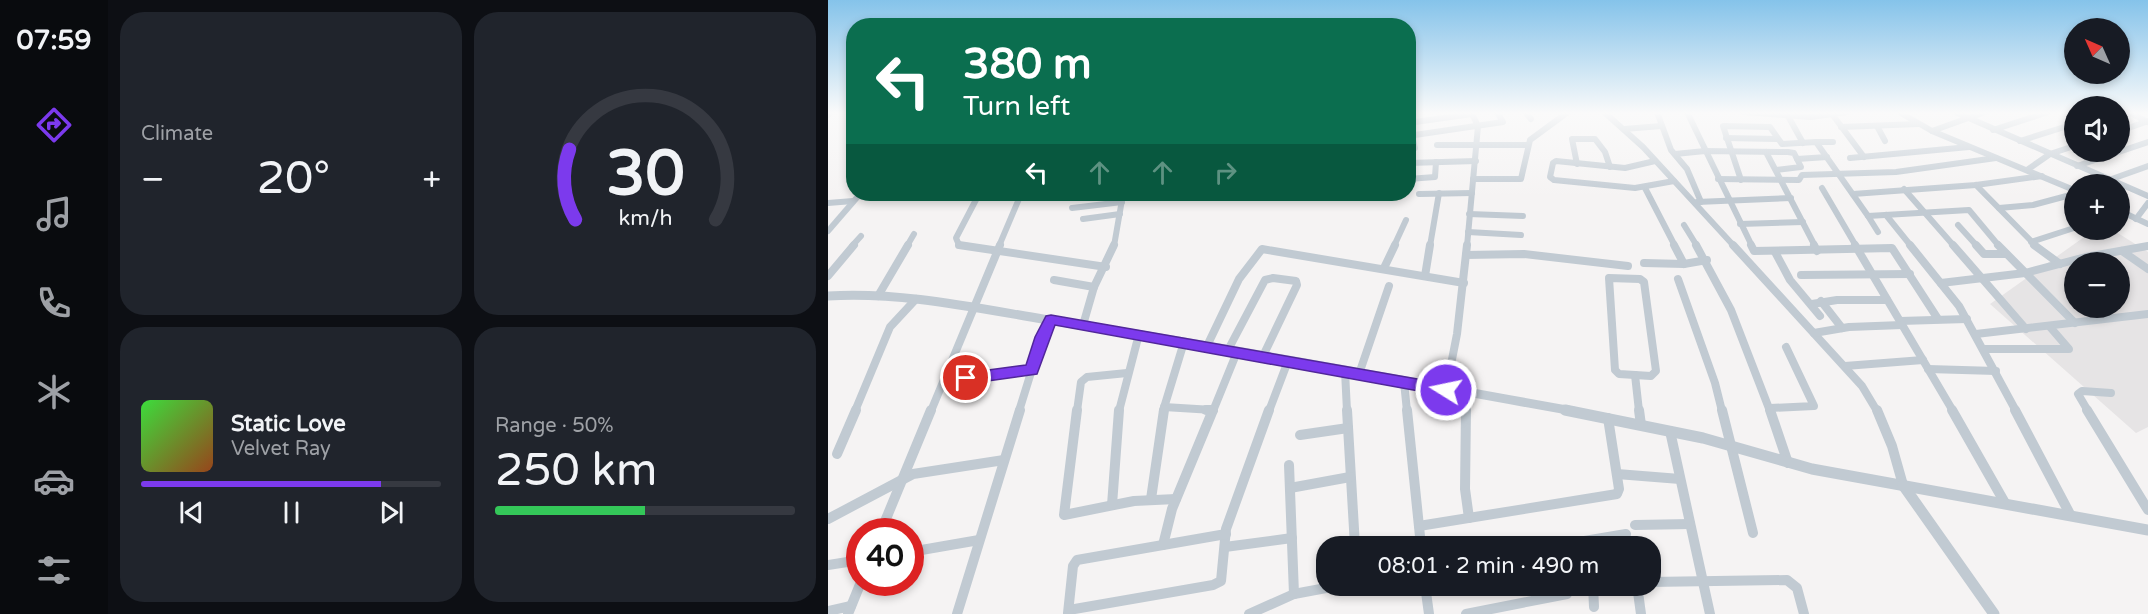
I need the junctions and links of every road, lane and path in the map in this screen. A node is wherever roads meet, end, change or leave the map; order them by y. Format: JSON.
{"nodes":[{"id":1,"x":1477,"y":141,"type":"edge"},
{"id":2,"x":1531,"y":141,"type":"edge"},
{"id":3,"x":1572,"y":141,"type":"edge"},
{"id":4,"x":1596,"y":141,"type":"edge"},
{"id":5,"x":1635,"y":141,"type":"edge"},
{"id":6,"x":1669,"y":141,"type":"edge"},
{"id":7,"x":1700,"y":141,"type":"edge"},
{"id":8,"x":1727,"y":141,"type":"edge"},
{"id":9,"x":1779,"y":141,"type":"edge"},
{"id":10,"x":1851,"y":141,"type":"edge"},
{"id":11,"x":1955,"y":141,"type":"edge"},
{"id":12,"x":2020,"y":141,"type":"edge"},
{"id":13,"x":1816,"y":142,"type":"junction"},
{"id":14,"x":1833,"y":142,"type":"dead end"},
{"id":15,"x":2148,"y":142,"type":"edge"},
{"id":16,"x":1803,"y":143,"type":"joint"},
{"id":17,"x":1437,"y":145,"type":"dead end"},
{"id":18,"x":1477,"y":145,"type":"junction"},
{"id":19,"x":1528,"y":145,"type":"junction"},
{"id":20,"x":1970,"y":147,"type":"junction"},
{"id":21,"x":2064,"y":149,"type":"edge"},
{"id":22,"x":1705,"y":151,"type":"junction"},
{"id":23,"x":1731,"y":151,"type":"junction"},
{"id":24,"x":1766,"y":152,"type":"junction"},
{"id":25,"x":1675,"y":154,"type":"junction"},
{"id":26,"x":2050,"y":154,"type":"junction"},
{"id":27,"x":1827,"y":157,"type":"junction"},
{"id":28,"x":1864,"y":157,"type":"junction"},
{"id":29,"x":1850,"y":158,"type":"dead end"},
{"id":30,"x":1996,"y":158,"type":"junction"},
{"id":31,"x":1797,"y":159,"type":"junction"},
{"id":32,"x":1476,"y":161,"type":"junction"},
{"id":33,"x":1655,"y":161,"type":"junction"},
{"id":34,"x":1436,"y":162,"type":"junction"},
{"id":35,"x":1416,"y":163,"type":"edge"},
{"id":36,"x":1577,"y":164,"type":"junction"},
{"id":37,"x":2077,"y":166,"type":"junction"},
{"id":38,"x":2148,"y":166,"type":"edge"},
{"id":39,"x":1610,"y":167,"type":"junction"},
{"id":40,"x":1776,"y":170,"type":"junction"},
{"id":41,"x":2027,"y":170,"type":"junction"},
{"id":42,"x":1839,"y":173,"type":"junction"},
{"id":43,"x":2095,"y":174,"type":"edge"},
{"id":44,"x":2126,"y":174,"type":"edge"},
{"id":45,"x":2043,"y":176,"type":"junction"},
{"id":46,"x":1416,"y":178,"type":"edge"},
{"id":47,"x":1473,"y":179,"type":"junction"},
{"id":48,"x":1718,"y":179,"type":"junction"},
{"id":49,"x":1741,"y":180,"type":"junction"},
{"id":50,"x":1782,"y":180,"type":"junction"},
{"id":51,"x":1674,"y":181,"type":"junction"},
{"id":52,"x":1976,"y":185,"type":"junction"},
{"id":53,"x":2064,"y":187,"type":"edge"},
{"id":54,"x":1645,"y":188,"type":"junction"},
{"id":55,"x":1822,"y":189,"type":"dead end"},
{"id":56,"x":1904,"y":189,"type":"junction"},
{"id":57,"x":2130,"y":189,"type":"edge"},
{"id":58,"x":1439,"y":193,"type":"junction"},
{"id":59,"x":1472,"y":193,"type":"junction"},
{"id":60,"x":1419,"y":194,"type":"dead end"},
{"id":61,"x":1853,"y":194,"type":"junction"},
{"id":62,"x":2064,"y":195,"type":"edge"},
{"id":63,"x":2148,"y":196,"type":"edge"},
{"id":64,"x":1791,"y":198,"type":"junction"},
{"id":65,"x":853,"y":201,"type":"joint"},
{"id":66,"x":976,"y":201,"type":"edge"},
{"id":67,"x":1018,"y":201,"type":"edge"},
{"id":68,"x":1107,"y":201,"type":"edge"},
{"id":69,"x":1122,"y":201,"type":"edge"},
{"id":70,"x":1728,"y":201,"type":"junction"},
{"id":71,"x":1697,"y":202,"type":"junction"},
{"id":72,"x":828,"y":203,"type":"edge"},
{"id":73,"x":2148,"y":203,"type":"edge"},
{"id":74,"x":1072,"y":208,"type":"dead end"},
{"id":75,"x":2000,"y":208,"type":"junction"},
{"id":76,"x":1923,"y":212,"type":"junction"},
{"id":77,"x":1120,"y":214,"type":"junction"},
{"id":78,"x":1469,"y":214,"type":"junction"},
{"id":79,"x":1886,"y":215,"type":"junction"},
{"id":80,"x":1523,"y":216,"type":"dead end"},
{"id":81,"x":1868,"y":216,"type":"junction"},
{"id":82,"x":2130,"y":217,"type":"edge"},
{"id":83,"x":1083,"y":219,"type":"dead end"},
{"id":84,"x":2136,"y":219,"type":"junction"},
{"id":85,"x":1406,"y":220,"type":"dead end"},
{"id":86,"x":1803,"y":222,"type":"junction"},
{"id":87,"x":1740,"y":224,"type":"junction"},
{"id":88,"x":2148,"y":224,"type":"edge"},
{"id":89,"x":1684,"y":225,"type":"dead end"},
{"id":90,"x":1958,"y":225,"type":"dead end"},
{"id":91,"x":828,"y":231,"type":"edge"},
{"id":92,"x":2064,"y":231,"type":"edge"},
{"id":93,"x":1468,"y":232,"type":"junction"},
{"id":94,"x":1878,"y":232,"type":"dead end"},
{"id":95,"x":914,"y":234,"type":"dead end"},
{"id":96,"x":1521,"y":235,"type":"dead end"},
{"id":97,"x":861,"y":236,"type":"dead end"},
{"id":98,"x":2031,"y":242,"type":"junction"},
{"id":99,"x":2148,"y":246,"type":"edge"},
{"id":100,"x":1858,"y":249,"type":"junction"},
{"id":101,"x":995,"y":251,"type":"junction"},
{"id":102,"x":1817,"y":251,"type":"junction"},
{"id":103,"x":2122,"y":251,"type":"junction"},
{"id":104,"x":1775,"y":252,"type":"junction"},
{"id":105,"x":2006,"y":254,"type":"junction"},
{"id":106,"x":1466,"y":255,"type":"junction"},
{"id":107,"x":1707,"y":260,"type":"junction"},
{"id":108,"x":1644,"y":263,"type":"dead end"},
{"id":109,"x":1684,"y":264,"type":"junction"},
{"id":110,"x":2060,"y":264,"type":"junction"},
{"id":111,"x":1628,"y":266,"type":"dead end"},
{"id":112,"x":1106,"y":267,"type":"junction"},
{"id":113,"x":1384,"y":268,"type":"junction"},
{"id":114,"x":2148,"y":269,"type":"edge"},
{"id":115,"x":2025,"y":273,"type":"junction"},
{"id":116,"x":1873,"y":274,"type":"junction"},
{"id":117,"x":1910,"y":274,"type":"junction"},
{"id":118,"x":1801,"y":275,"type":"dead end"},
{"id":119,"x":828,"y":276,"type":"edge"},
{"id":120,"x":1425,"y":276,"type":"junction"},
{"id":121,"x":1678,"y":279,"type":"dead end"},
{"id":122,"x":1980,"y":279,"type":"junction"},
{"id":123,"x":1054,"y":280,"type":"dead end"},
{"id":124,"x":1464,"y":283,"type":"junction"},
{"id":125,"x":1941,"y":283,"type":"junction"},
{"id":126,"x":1389,"y":286,"type":"dead end"},
{"id":127,"x":1094,"y":287,"type":"junction"},
{"id":128,"x":828,"y":296,"type":"edge"},
{"id":129,"x":878,"y":296,"type":"junction"},
{"id":130,"x":916,"y":299,"type":"junction"},
{"id":131,"x":1887,"y":300,"type":"junction"},
{"id":132,"x":1821,"y":301,"type":"junction"},
{"id":133,"x":1812,"y":304,"type":"junction"},
{"id":134,"x":974,"y":307,"type":"junction"},
{"id":135,"x":2148,"y":314,"type":"edge"},
{"id":136,"x":1820,"y":316,"type":"dead end"},
{"id":137,"x":1967,"y":319,"type":"junction"},
{"id":138,"x":1051,"y":320,"type":"junction"},
{"id":139,"x":1938,"y":320,"type":"junction"},
{"id":140,"x":1901,"y":323,"type":"junction"},
{"id":141,"x":2075,"y":323,"type":"junction"},
{"id":142,"x":1083,"y":325,"type":"junction"},
{"id":143,"x":2050,"y":327,"type":"junction"},
{"id":144,"x":1842,"y":328,"type":"junction"},
{"id":145,"x":2026,"y":329,"type":"junction"},
{"id":146,"x":1814,"y":333,"type":"junction"},
{"id":147,"x":1139,"y":334,"type":"junction"},
{"id":148,"x":1976,"y":334,"type":"junction"},
{"id":149,"x":1184,"y":342,"type":"junction"},
{"id":150,"x":1207,"y":346,"type":"junction"},
{"id":151,"x":1786,"y":347,"type":"dead end"},
{"id":152,"x":1984,"y":349,"type":"junction"},
{"id":153,"x":1232,"y":351,"type":"junction"},
{"id":154,"x":1263,"y":356,"type":"junction"},
{"id":155,"x":1923,"y":360,"type":"junction"},
{"id":156,"x":1288,"y":361,"type":"junction"},
{"id":157,"x":1845,"y":366,"type":"junction"},
{"id":158,"x":1928,"y":369,"type":"junction"},
{"id":159,"x":1032,"y":370,"type":"junction"},
{"id":160,"x":1345,"y":371,"type":"junction"},
{"id":161,"x":1996,"y":371,"type":"junction"},
{"id":162,"x":1127,"y":373,"type":"junction"},
{"id":163,"x":1359,"y":374,"type":"junction"},
{"id":164,"x":1635,"y":375,"type":"junction"},
{"id":165,"x":944,"y":381,"type":"junction"},
{"id":166,"x":1404,"y":382,"type":"junction"},
{"id":167,"x":1446,"y":390,"type":"junction"},
{"id":168,"x":1466,"y":393,"type":"junction"},
{"id":169,"x":2111,"y":393,"type":"dead end"},
{"id":170,"x":1164,"y":407,"type":"junction"},
{"id":171,"x":1770,"y":408,"type":"junction"},
{"id":172,"x":1212,"y":411,"type":"junction"},
{"id":173,"x":1608,"y":418,"type":"junction"},
{"id":174,"x":1641,"y":425,"type":"junction"},
{"id":175,"x":1348,"y":428,"type":"junction"},
{"id":176,"x":1670,"y":431,"type":"junction"},
{"id":177,"x":1300,"y":435,"type":"dead end"},
{"id":178,"x":1730,"y":447,"type":"junction"},
{"id":179,"x":837,"y":454,"type":"dead end"},
{"id":180,"x":1004,"y":460,"type":"junction"},
{"id":181,"x":1788,"y":463,"type":"junction"},
{"id":182,"x":1289,"y":465,"type":"dead end"},
{"id":183,"x":1617,"y":474,"type":"junction"},
{"id":184,"x":1350,"y":477,"type":"junction"},
{"id":185,"x":903,"y":479,"type":"junction"},
{"id":186,"x":1680,"y":479,"type":"junction"},
{"id":187,"x":1903,"y":485,"type":"junction"},
{"id":188,"x":1290,"y":488,"type":"junction"},
{"id":189,"x":1151,"y":499,"type":"junction"},
{"id":190,"x":1176,"y":499,"type":"junction"},
{"id":191,"x":2005,"y":503,"type":"junction"},
{"id":192,"x":1112,"y":505,"type":"junction"},
{"id":193,"x":2148,"y":510,"type":"edge"},
{"id":194,"x":2071,"y":516,"type":"junction"},
{"id":195,"x":887,"y":518,"type":"edge"},
{"id":196,"x":1469,"y":518,"type":"junction"},
{"id":197,"x":828,"y":519,"type":"edge"},
{"id":198,"x":1690,"y":524,"type":"junction"},
{"id":199,"x":1635,"y":525,"type":"dead end"},
{"id":200,"x":1419,"y":526,"type":"junction"},
{"id":201,"x":2148,"y":530,"type":"edge"},
{"id":202,"x":1753,"y":533,"type":"dead end"},
{"id":203,"x":1226,"y":534,"type":"junction"},
{"id":204,"x":1626,"y":534,"type":"dead end"},
{"id":205,"x":1354,"y":536,"type":"edge"},
{"id":206,"x":1420,"y":536,"type":"edge"},
{"id":207,"x":1614,"y":536,"type":"edge"},
{"id":208,"x":1292,"y":538,"type":"junction"},
{"id":209,"x":979,"y":540,"type":"junction"},
{"id":210,"x":1163,"y":544,"type":"junction"},
{"id":211,"x":1225,"y":547,"type":"junction"},
{"id":212,"x":924,"y":550,"type":"edge"},
{"id":213,"x":846,"y":562,"type":"edge"},
{"id":214,"x":828,"y":565,"type":"edge"},
{"id":215,"x":1661,"y":582,"type":"edge"},
{"id":216,"x":1702,"y":583,"type":"junction"},
{"id":217,"x":1316,"y":590,"type":"edge"},
{"id":218,"x":1294,"y":594,"type":"junction"},
{"id":219,"x":856,"y":596,"type":"edge"},
{"id":220,"x":1427,"y":596,"type":"edge"},
{"id":221,"x":1557,"y":596,"type":"edge"},
{"id":222,"x":1594,"y":596,"type":"edge"},
{"id":223,"x":1639,"y":596,"type":"edge"},
{"id":224,"x":1594,"y":607,"type":"dead end"},
{"id":225,"x":828,"y":610,"type":"edge"},
{"id":226,"x":850,"y":610,"type":"edge"},
{"id":227,"x":1068,"y":612,"type":"edge"},
{"id":228,"x":957,"y":614,"type":"edge"},
{"id":229,"x":1250,"y":614,"type":"edge"},
{"id":230,"x":1429,"y":614,"type":"edge"},
{"id":231,"x":1466,"y":614,"type":"edge"},
{"id":232,"x":1641,"y":614,"type":"edge"},
{"id":233,"x":1710,"y":614,"type":"edge"},
{"id":234,"x":1804,"y":614,"type":"edge"},
{"id":235,"x":1994,"y":614,"type":"edge"}],
"edges":[{"from":1,"to":18,"type":"street"},
{"from":2,"to":19,"type":"street"},
{"from":3,"to":36,"type":"street"},
{"from":4,"to":39,"type":"street"},
{"from":5,"to":33,"type":"street"},
{"from":6,"to":25,"type":"street"},
{"from":7,"to":22,"type":"street"},
{"from":8,"to":23,"type":"street"},
{"from":9,"to":16,"type":"street"},
{"from":10,"to":28,"type":"street"},
{"from":11,"to":20,"type":"street"},
{"from":12,"to":26,"type":"street"},
{"from":13,"to":14,"type":"street"},
{"from":13,"to":16,"type":"street"},
{"from":13,"to":27,"type":"street"},
{"from":15,"to":37,"type":"street"},
{"from":17,"to":18,"type":"street"},
{"from":18,"to":19,"type":"street"},
{"from":18,"to":32,"type":"street"},
{"from":19,"to":47,"type":"street"},
{"from":20,"to":28,"type":"street"},
{"from":20,"to":30,"type":"street"},
{"from":21,"to":26,"type":"street"},
{"from":22,"to":23,"type":"street"},
{"from":22,"to":25,"type":"street"},
{"from":22,"to":48,"type":"street"},
{"from":23,"to":24,"type":"street"},
{"from":23,"to":49,"type":"street"},
{"from":24,"to":31,"type":"street"},
{"from":24,"to":40,"type":"street"},
{"from":25,"to":71,"type":"street"},
{"from":26,"to":37,"type":"street"},
{"from":26,"to":41,"type":"street"},
{"from":27,"to":31,"type":"street"},
{"from":27,"to":42,"type":"street"},
{"from":28,"to":29,"type":"street"},
{"from":30,"to":41,"type":"street"},
{"from":30,"to":42,"type":"street"},
{"from":31,"to":40,"type":"street"},
{"from":32,"to":34,"type":"street"},
{"from":32,"to":47,"type":"street"},
{"from":33,"to":39,"type":"street"},
{"from":33,"to":51,"type":"street"},
{"from":34,"to":35,"type":"street"},
{"from":34,"to":46,"type":"street"},
{"from":36,"to":39,"type":"street"},
{"from":36,"to":54,"type":"street"},
{"from":37,"to":43,"type":"street"},
{"from":38,"to":44,"type":"street"},
{"from":40,"to":50,"type":"street"},
{"from":41,"to":45,"type":"street"},
{"from":42,"to":50,"type":"street"},
{"from":42,"to":61,"type":"street"},
{"from":45,"to":52,"type":"street"},
{"from":45,"to":53,"type":"street"},
{"from":47,"to":59,"type":"street"},
{"from":48,"to":49,"type":"street"},
{"from":48,"to":70,"type":"street"},
{"from":49,"to":50,"type":"street"},
{"from":50,"to":64,"type":"street"},
{"from":51,"to":54,"type":"street"},
{"from":51,"to":71,"type":"street"},
{"from":52,"to":56,"type":"street"},
{"from":52,"to":75,"type":"street"},
{"from":54,"to":109,"type":"street"},
{"from":55,"to":100,"type":"street"},
{"from":56,"to":61,"type":"street"},
{"from":56,"to":76,"type":"street"},
{"from":57,"to":63,"type":"street"},
{"from":58,"to":59,"type":"street"},
{"from":58,"to":60,"type":"street"},
{"from":58,"to":120,"type":"street"},
{"from":59,"to":78,"type":"street"},
{"from":61,"to":81,"type":"street"},
{"from":62,"to":75,"type":"street"},
{"from":64,"to":70,"type":"street"},
{"from":64,"to":86,"type":"street"},
{"from":65,"to":72,"type":"street"},
{"from":65,"to":91,"type":"street"},
{"from":66,"to":101,"type":"street"},
{"from":67,"to":101,"type":"street"},
{"from":68,"to":74,"type":"street"},
{"from":69,"to":77,"type":"street"},
{"from":70,"to":71,"type":"street"},
{"from":70,"to":87,"type":"street"},
{"from":71,"to":146,"type":"street"},
{"from":73,"to":84,"type":"street"},
{"from":75,"to":98,"type":"street"},
{"from":76,"to":79,"type":"street"},
{"from":76,"to":105,"type":"street"},
{"from":76,"to":122,"type":"street"},
{"from":77,"to":83,"type":"street"},
{"from":77,"to":112,"type":"street"},
{"from":78,"to":80,"type":"street"},
{"from":78,"to":93,"type":"street"},
{"from":79,"to":81,"type":"street"},
{"from":79,"to":125,"type":"street"},
{"from":81,"to":94,"type":"street"},
{"from":82,"to":84,"type":"street"},
{"from":84,"to":88,"type":"street"},
{"from":85,"to":113,"type":"street"},
{"from":86,"to":87,"type":"street"},
{"from":86,"to":102,"type":"street"},
{"from":87,"to":104,"type":"street"},
{"from":89,"to":107,"type":"street"},
{"from":90,"to":105,"type":"street"},
{"from":92,"to":98,"type":"street"},
{"from":93,"to":96,"type":"street"},
{"from":93,"to":106,"type":"street"},
{"from":95,"to":129,"type":"street"},
{"from":97,"to":119,"type":"street"},
{"from":98,"to":110,"type":"street"},
{"from":99,"to":103,"type":"street"},
{"from":100,"to":102,"type":"street"},
{"from":100,"to":116,"type":"street"},
{"from":100,"to":117,"type":"street"},
{"from":101,"to":112,"type":"street"},
{"from":101,"to":134,"type":"street"},
{"from":102,"to":104,"type":"street"},
{"from":103,"to":110,"type":"street"},
{"from":103,"to":114,"type":"street"},
{"from":104,"to":133,"type":"street"},
{"from":105,"to":115,"type":"street"},
{"from":106,"to":111,"type":"street"},
{"from":106,"to":124,"type":"street"},
{"from":107,"to":109,"type":"street"},
{"from":107,"to":171,"type":"street"},
{"from":108,"to":109,"type":"street"},
{"from":110,"to":115,"type":"street"},
{"from":112,"to":127,"type":"street"},
{"from":113,"to":120,"type":"street"},
{"from":113,"to":150,"type":"street"},
{"from":115,"to":122,"type":"street"},
{"from":115,"to":141,"type":"street"},
{"from":116,"to":117,"type":"street"},
{"from":116,"to":118,"type":"street"},
{"from":116,"to":131,"type":"street"},
{"from":117,"to":139,"type":"street"},
{"from":120,"to":124,"type":"street"},
{"from":121,"to":178,"type":"street"},
{"from":122,"to":125,"type":"street"},
{"from":122,"to":145,"type":"street"},
{"from":123,"to":127,"type":"street"},
{"from":124,"to":167,"type":"street"},
{"from":125,"to":137,"type":"street"},
{"from":126,"to":163,"type":"street"},
{"from":127,"to":142,"type":"street"},
{"from":128,"to":129,"type":"street"},
{"from":129,"to":130,"type":"street"},
{"from":130,"to":134,"type":"street"},
{"from":130,"to":179,"type":"street"},
{"from":131,"to":132,"type":"street"},
{"from":131,"to":140,"type":"street"},
{"from":132,"to":133,"type":"street"},
{"from":132,"to":144,"type":"street"},
{"from":133,"to":136,"type":"street"},
{"from":134,"to":138,"type":"street"},
{"from":134,"to":165,"type":"street"},
{"from":135,"to":141,"type":"street"},
{"from":137,"to":139,"type":"street"},
{"from":137,"to":148,"type":"street"},
{"from":138,"to":142,"type":"street"},
{"from":138,"to":159,"type":"street"},
{"from":139,"to":140,"type":"street"},
{"from":140,"to":144,"type":"street"},
{"from":140,"to":155,"type":"street"},
{"from":141,"to":143,"type":"street"},
{"from":142,"to":147,"type":"street"},
{"from":143,"to":145,"type":"street"},
{"from":143,"to":152,"type":"street"},
{"from":144,"to":146,"type":"street"},
{"from":145,"to":148,"type":"street"},
{"from":146,"to":157,"type":"street"},
{"from":147,"to":149,"type":"street"},
{"from":147,"to":162,"type":"street"},
{"from":148,"to":152,"type":"street"},
{"from":149,"to":150,"type":"street"},
{"from":149,"to":170,"type":"street"},
{"from":150,"to":153,"type":"street"},
{"from":151,"to":171,"type":"street"},
{"from":152,"to":161,"type":"street"},
{"from":153,"to":154,"type":"street"},
{"from":153,"to":154,"type":"street"},
{"from":153,"to":172,"type":"street"},
{"from":154,"to":156,"type":"street"},
{"from":155,"to":157,"type":"street"},
{"from":155,"to":158,"type":"street"},
{"from":156,"to":160,"type":"street"},
{"from":156,"to":203,"type":"street"},
{"from":157,"to":187,"type":"street"},
{"from":158,"to":161,"type":"street"},
{"from":158,"to":191,"type":"street"},
{"from":159,"to":165,"type":"street"},
{"from":159,"to":180,"type":"street"},
{"from":160,"to":163,"type":"street"},
{"from":160,"to":175,"type":"street"},
{"from":161,"to":194,"type":"street"},
{"from":162,"to":192,"type":"street"},
{"from":162,"to":192,"type":"street"},
{"from":163,"to":166,"type":"street"},
{"from":164,"to":164,"type":"street"},
{"from":164,"to":174,"type":"street"},
{"from":165,"to":185,"type":"street"},
{"from":166,"to":167,"type":"street"},
{"from":166,"to":200,"type":"street"},
{"from":167,"to":168,"type":"street"},
{"from":168,"to":173,"type":"street"},
{"from":168,"to":196,"type":"street"},
{"from":169,"to":193,"type":"street"},
{"from":170,"to":172,"type":"street"},
{"from":170,"to":189,"type":"street"},
{"from":171,"to":181,"type":"street"},
{"from":172,"to":190,"type":"street"},
{"from":173,"to":174,"type":"street"},
{"from":173,"to":183,"type":"street"},
{"from":174,"to":176,"type":"street"},
{"from":175,"to":177,"type":"street"},
{"from":175,"to":184,"type":"street"},
{"from":176,"to":178,"type":"street"},
{"from":176,"to":186,"type":"street"},
{"from":178,"to":181,"type":"street"},
{"from":178,"to":202,"type":"street"},
{"from":180,"to":185,"type":"street"},
{"from":180,"to":209,"type":"street"},
{"from":181,"to":187,"type":"street"},
{"from":182,"to":188,"type":"street"},
{"from":183,"to":186,"type":"street"},
{"from":183,"to":196,"type":"street"},
{"from":184,"to":188,"type":"street"},
{"from":184,"to":205,"type":"street"},
{"from":185,"to":195,"type":"street"},
{"from":185,"to":197,"type":"street"},
{"from":186,"to":198,"type":"street"},
{"from":187,"to":191,"type":"street"},
{"from":187,"to":235,"type":"street"},
{"from":188,"to":208,"type":"street"},
{"from":189,"to":190,"type":"street"},
{"from":189,"to":192,"type":"street"},
{"from":190,"to":210,"type":"street"},
{"from":191,"to":194,"type":"street"},
{"from":194,"to":201,"type":"street"},
{"from":196,"to":200,"type":"street"},
{"from":198,"to":199,"type":"street"},
{"from":198,"to":216,"type":"street"},
{"from":200,"to":206,"type":"street"},
{"from":203,"to":210,"type":"street"},
{"from":203,"to":211,"type":"street"},
{"from":204,"to":207,"type":"street"},
{"from":208,"to":211,"type":"street"},
{"from":208,"to":218,"type":"street"},
{"from":209,"to":212,"type":"street"},
{"from":209,"to":228,"type":"street"},
{"from":210,"to":227,"type":"street"},
{"from":211,"to":227,"type":"street"},
{"from":213,"to":214,"type":"street"},
{"from":215,"to":216,"type":"street"},
{"from":216,"to":233,"type":"street"},
{"from":216,"to":234,"type":"street"},
{"from":217,"to":218,"type":"street"},
{"from":218,"to":229,"type":"street"},
{"from":219,"to":226,"type":"street"},
{"from":220,"to":230,"type":"street"},
{"from":221,"to":231,"type":"street"},
{"from":222,"to":224,"type":"street"},
{"from":223,"to":232,"type":"street"},
{"from":225,"to":226,"type":"street"}]}
